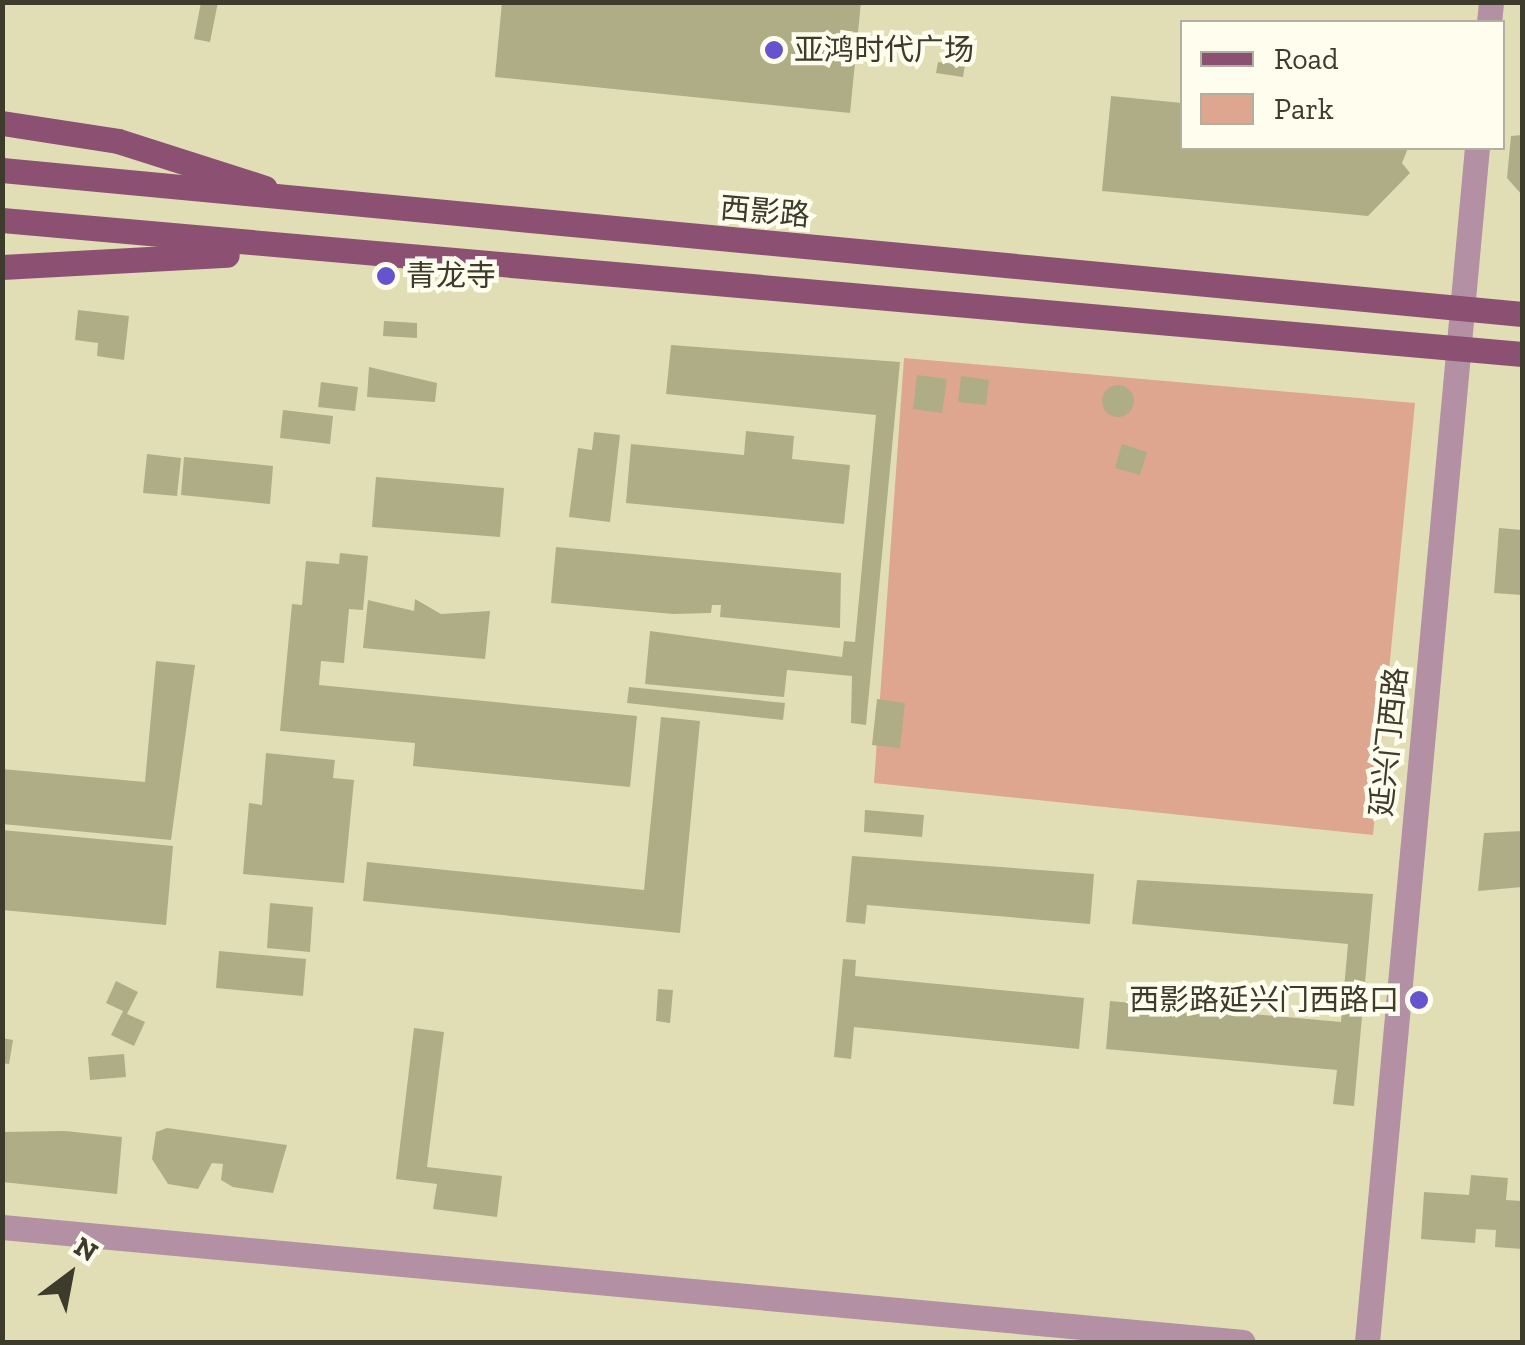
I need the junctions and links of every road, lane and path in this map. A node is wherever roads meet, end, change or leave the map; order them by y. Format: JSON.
{"nodes":[{"id":1,"x":2,"y":123,"type":"edge"},
{"id":2,"x":1476,"y":150,"type":"edge"},
{"id":3,"x":2,"y":170,"type":"edge"},
{"id":4,"x":313,"y":204,"type":"junction"},
{"id":5,"x":2,"y":220,"type":"edge"},
{"id":6,"x":307,"y":250,"type":"junction"},
{"id":7,"x":2,"y":267,"type":"edge"},
{"id":8,"x":1461,"y":308,"type":"junction"},
{"id":9,"x":1522,"y":314,"type":"edge"},
{"id":10,"x":1462,"y":348,"type":"junction"},
{"id":11,"x":1522,"y":354,"type":"edge"},
{"id":12,"x":2,"y":1226,"type":"edge"},
{"id":13,"x":1243,"y":1342,"type":"edge"},
{"id":14,"x":1367,"y":1342,"type":"edge"}],
"edges":[{"from":1,"to":4,"type":"main road"},
{"from":2,"to":8,"type":"street","name":"延兴门西路"},
{"from":3,"to":4,"type":"main road","name":"西影路"},
{"from":4,"to":8,"type":"main road","name":"西影路"},
{"from":5,"to":6,"type":"main road"},
{"from":6,"to":7,"type":"main road"},
{"from":6,"to":10,"type":"main road"},
{"from":8,"to":9,"type":"main road","name":"西影路"},
{"from":8,"to":10,"type":"street","name":"延兴门西路"},
{"from":10,"to":11,"type":"main road"},
{"from":10,"to":14,"type":"street","name":"延兴门西路"},
{"from":12,"to":13,"type":"street"}]}
